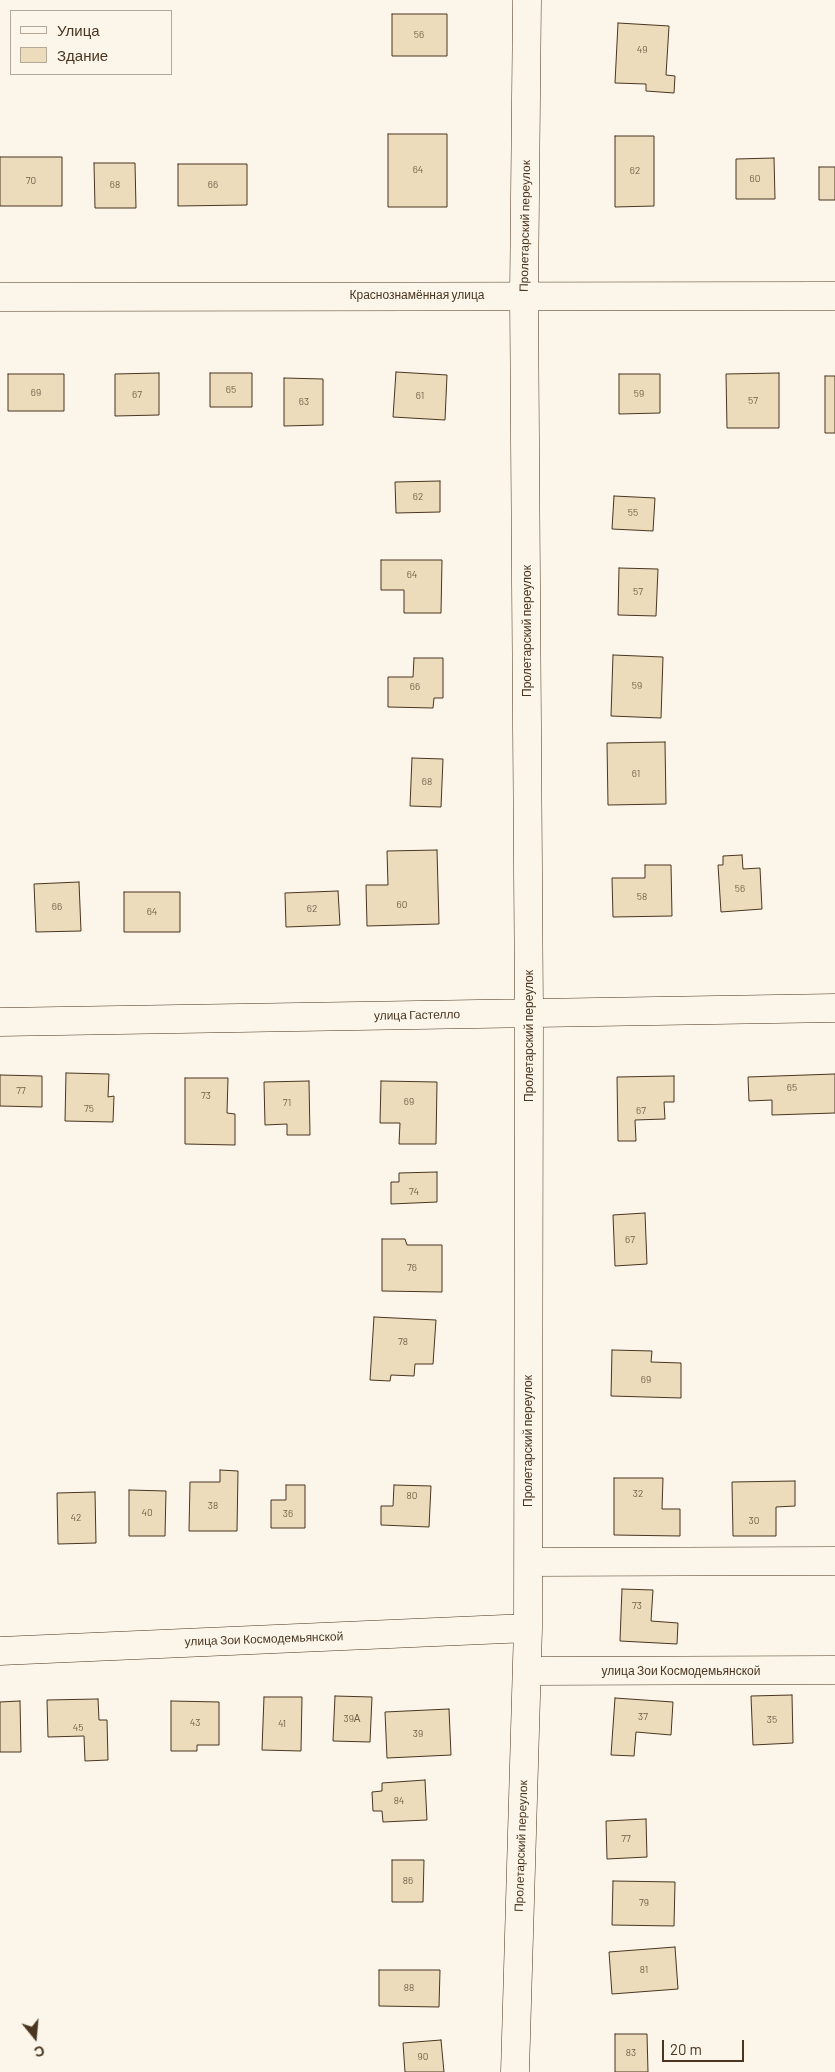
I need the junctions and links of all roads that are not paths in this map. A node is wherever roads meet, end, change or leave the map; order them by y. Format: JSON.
{"nodes":[{"id":1,"x":527,"y":0,"type":"edge"},
{"id":2,"x":524,"y":295,"type":"junction"},
{"id":3,"x":835,"y":296,"type":"edge"},
{"id":4,"x":0,"y":297,"type":"edge"},
{"id":5,"x":835,"y":1008,"type":"edge"},
{"id":6,"x":529,"y":1013,"type":"junction"},
{"id":7,"x":0,"y":1022,"type":"edge"},
{"id":8,"x":528,"y":1562,"type":"junction"},
{"id":9,"x":835,"y":1562,"type":"edge"},
{"id":10,"x":528,"y":1628,"type":"junction"},
{"id":11,"x":0,"y":1651,"type":"edge"},
{"id":12,"x":835,"y":1670,"type":"edge"},
{"id":13,"x":526,"y":1671,"type":"junction"},
{"id":14,"x":515,"y":2072,"type":"edge"}],
"edges":[{"from":1,"to":2,"type":"street","name":"Пролетарский переулок"},
{"from":2,"to":3,"type":"street","name":"Краснознамённая улица"},
{"from":2,"to":4,"type":"street","name":"Краснознамённая улица"},
{"from":2,"to":6,"type":"street","name":"Пролетарский переулок"},
{"from":5,"to":6,"type":"street","name":"улица Гастелло"},
{"from":6,"to":7,"type":"street","name":"улица Гастелло"},
{"from":6,"to":8,"type":"street","name":"Пролетарский переулок"},
{"from":8,"to":9,"type":"street"},
{"from":8,"to":10,"type":"street","name":"Пролетарский переулок"},
{"from":10,"to":11,"type":"street","name":"улица Зои Космодемьянской"},
{"from":10,"to":13,"type":"street","name":"Пролетарский переулок"},
{"from":12,"to":13,"type":"street","name":"улица Зои Космодемьянской"},
{"from":13,"to":14,"type":"street","name":"Пролетарский переулок"}]}
